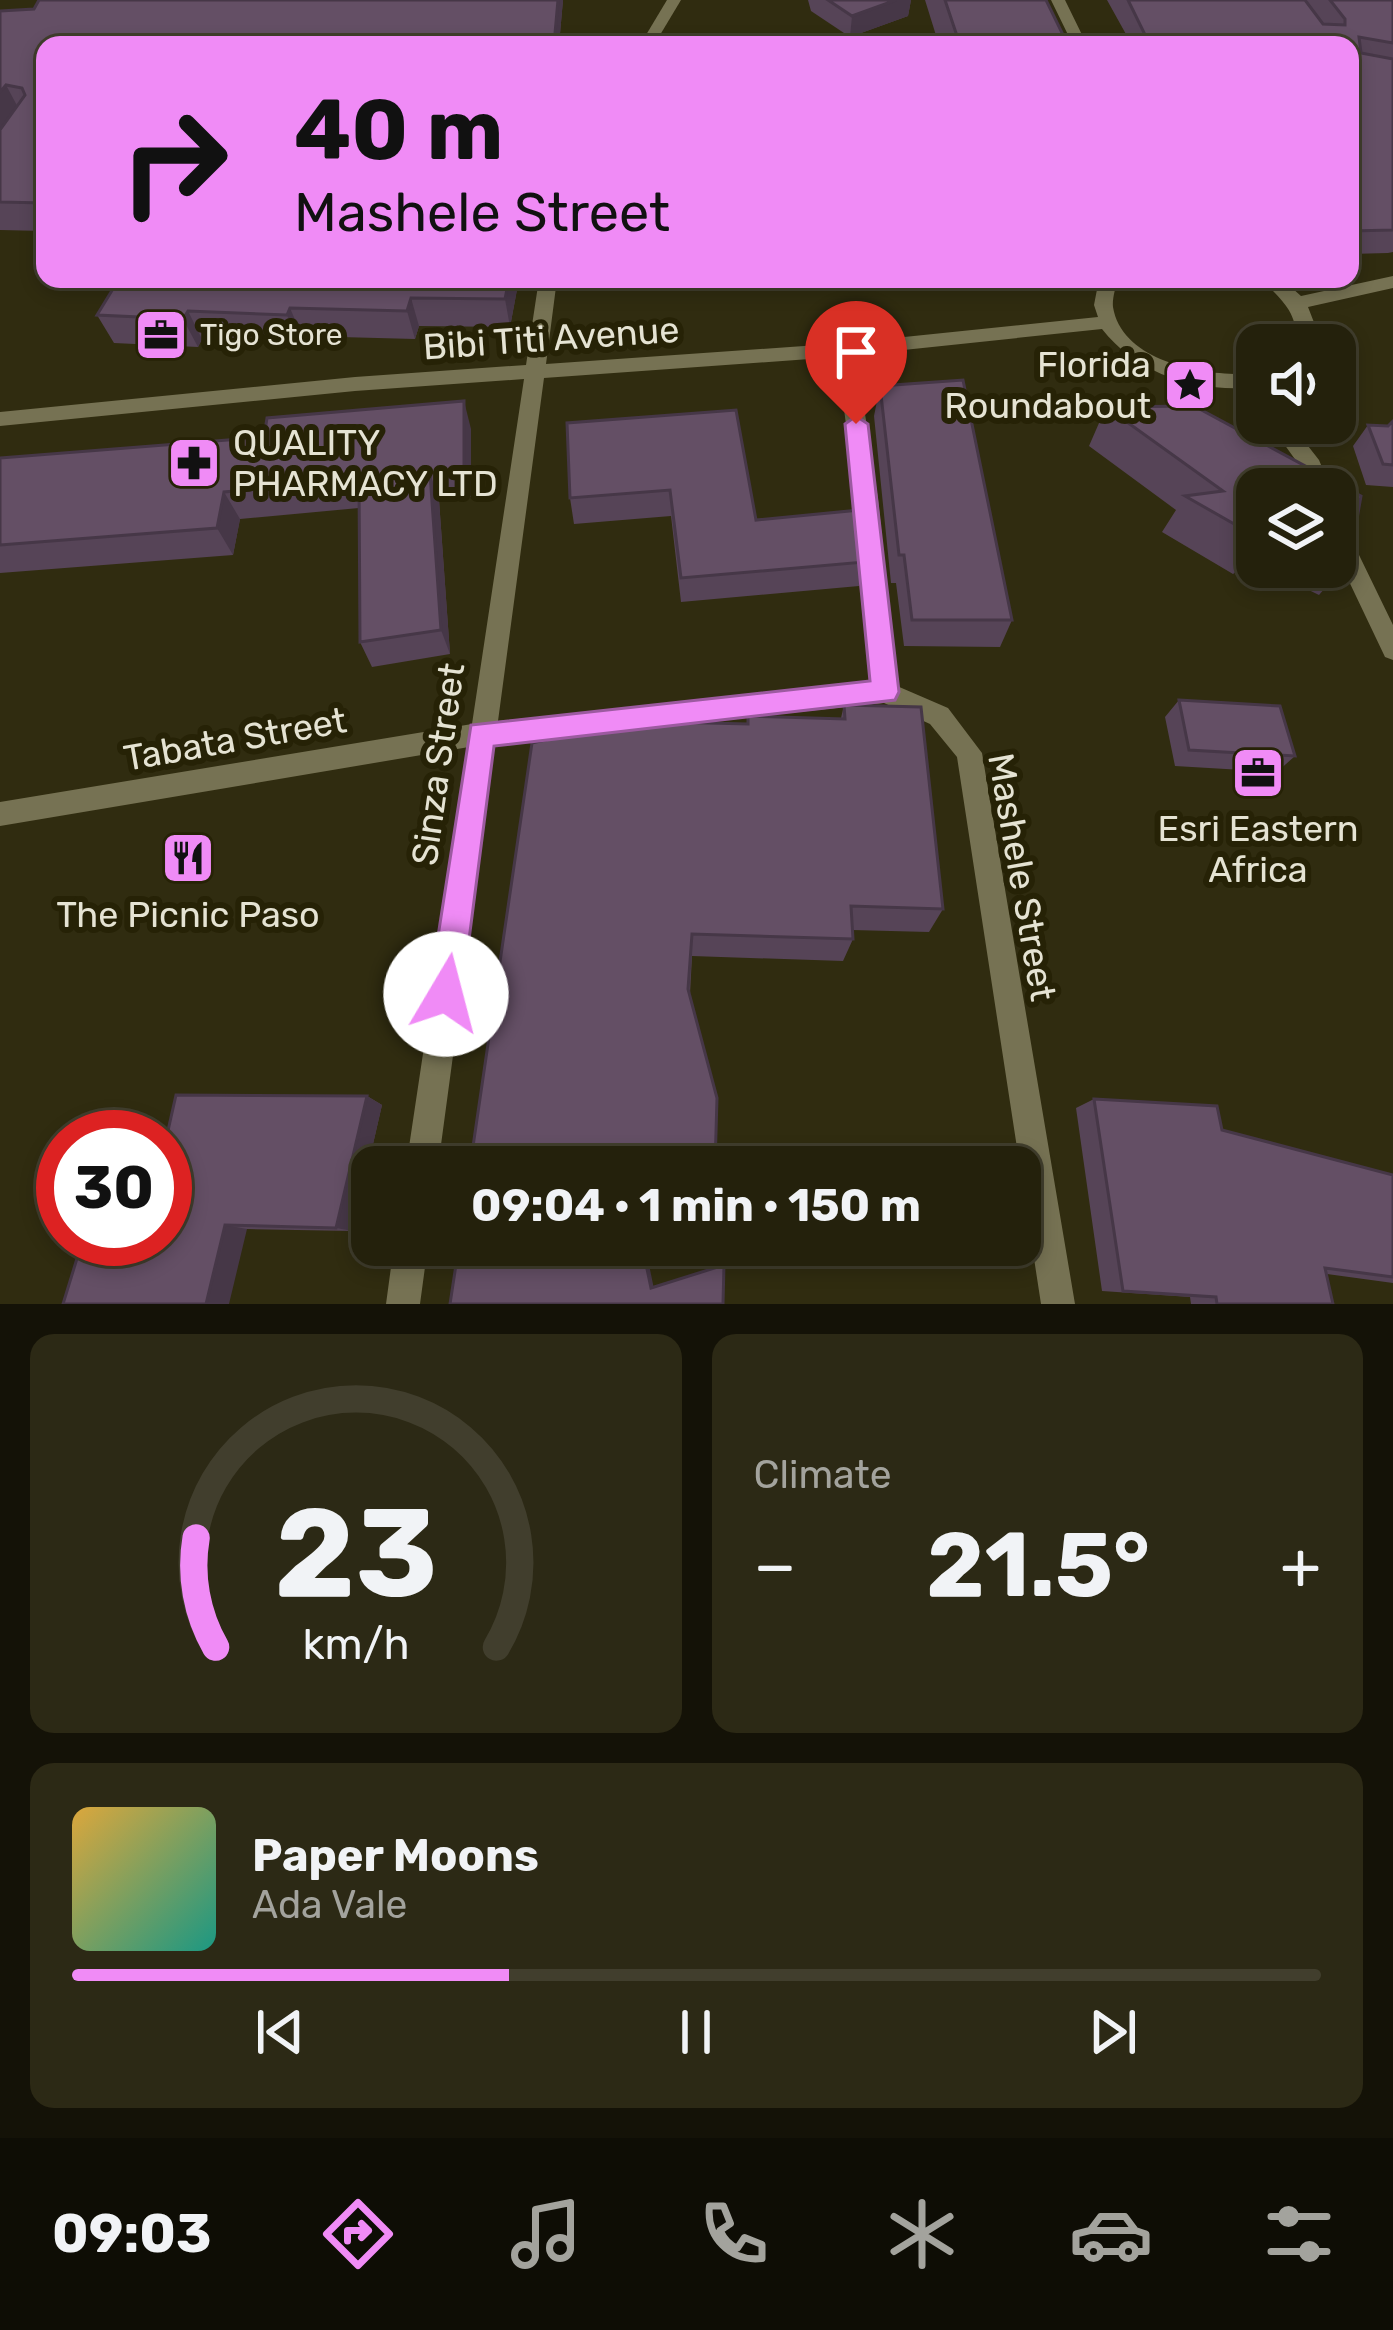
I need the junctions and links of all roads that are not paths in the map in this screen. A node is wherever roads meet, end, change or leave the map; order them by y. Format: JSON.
{"nodes":[{"id":1,"x":674,"y":0,"type":"edge"},
{"id":2,"x":1058,"y":0,"type":"edge"},
{"id":3,"x":652,"y":36,"type":"edge"},
{"id":4,"x":1075,"y":36,"type":"edge"},
{"id":5,"x":1393,"y":282,"type":"edge"},
{"id":6,"x":546,"y":288,"type":"edge"},
{"id":7,"x":1105,"y":288,"type":"edge"},
{"id":8,"x":1280,"y":288,"type":"edge"},
{"id":9,"x":1297,"y":303,"type":"junction"},
{"id":10,"x":1107,"y":322,"type":"junction"},
{"id":11,"x":1307,"y":324,"type":"edge"},
{"id":12,"x":846,"y":350,"type":"junction"},
{"id":13,"x":531,"y":372,"type":"junction"},
{"id":14,"x":1236,"y":384,"type":"edge"},
{"id":15,"x":0,"y":418,"type":"edge"},
{"id":16,"x":1356,"y":566,"type":"edge"},
{"id":17,"x":1386,"y":619,"type":"edge"},
{"id":18,"x":1393,"y":650,"type":"edge"},
{"id":19,"x":885,"y":692,"type":"junction"},
{"id":20,"x":482,"y":734,"type":"junction"},
{"id":21,"x":3,"y":821,"type":"edge"},
{"id":22,"x":425,"y":1146,"type":"edge"},
{"id":23,"x":408,"y":1266,"type":"edge"},
{"id":24,"x":403,"y":1304,"type":"edge"},
{"id":25,"x":1058,"y":1304,"type":"edge"}],
"edges":[{"from":1,"to":3,"type":"street"},
{"from":2,"to":4,"type":"street"},
{"from":5,"to":9,"type":"street"},
{"from":6,"to":13,"type":"street","name":"Sinza Street"},
{"from":7,"to":10,"type":"street"},
{"from":8,"to":9,"type":"street"},
{"from":9,"to":11,"type":"street"},
{"from":10,"to":12,"type":"street","name":"Bibi Titi Avenue"},
{"from":10,"to":14,"type":"street"},
{"from":12,"to":13,"type":"street","name":"Bibi Titi Avenue"},
{"from":12,"to":19,"type":"street"},
{"from":13,"to":15,"type":"street","name":"Bibi Titi Avenue"},
{"from":13,"to":20,"type":"street","name":"Sinza Street"},
{"from":16,"to":17,"type":"street"},
{"from":17,"to":18,"type":"street"},
{"from":19,"to":20,"type":"street"},
{"from":19,"to":25,"type":"street","name":"Mashele Street"},
{"from":20,"to":21,"type":"street","name":"Tabata Street"},
{"from":20,"to":22,"type":"street","name":"Sinza Street"},
{"from":23,"to":24,"type":"street"}]}
